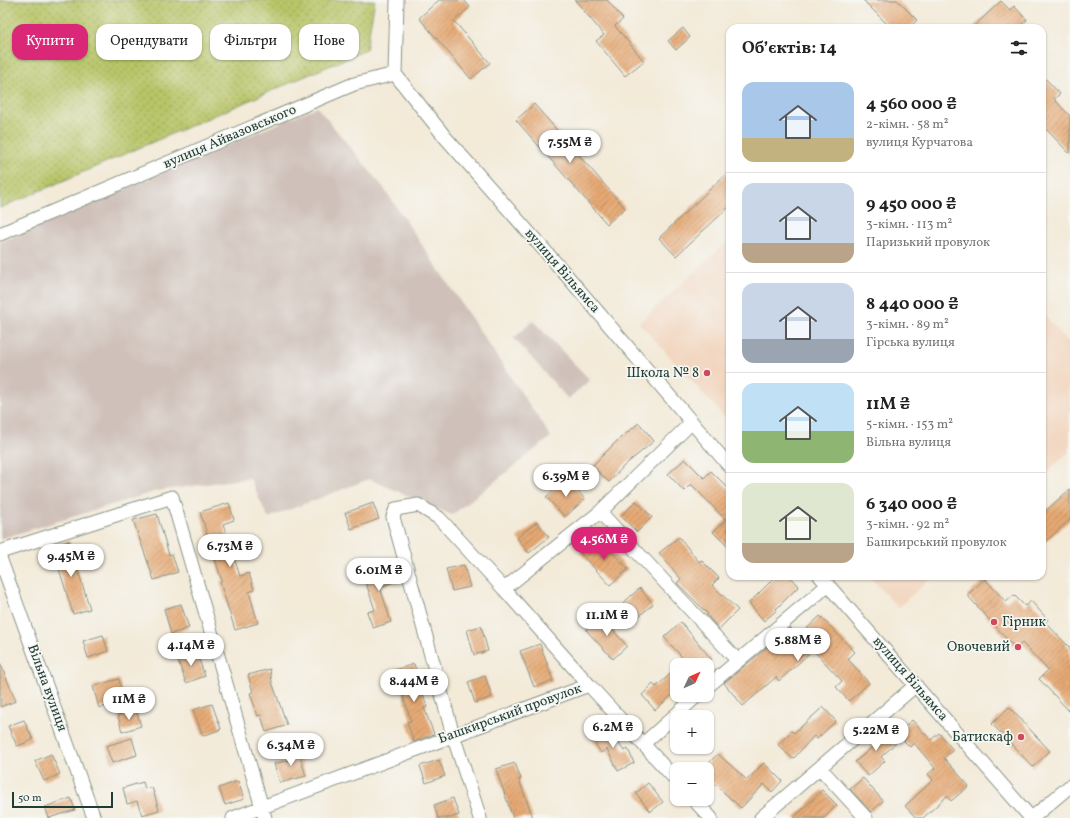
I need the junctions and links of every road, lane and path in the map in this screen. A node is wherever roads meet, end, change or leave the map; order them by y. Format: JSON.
{"nodes":[{"id":1,"x":397,"y":0,"type":"edge"},
{"id":2,"x":395,"y":74,"type":"junction"},
{"id":3,"x":0,"y":234,"type":"edge"},
{"id":4,"x":692,"y":422,"type":"junction"},
{"id":5,"x":726,"y":462,"type":"edge"},
{"id":6,"x":600,"y":512,"type":"junction"},
{"id":7,"x":0,"y":552,"type":"edge"},
{"id":8,"x":0,"y":558,"type":"edge"},
{"id":9,"x":824,"y":580,"type":"edge"},
{"id":10,"x":504,"y":589,"type":"junction"},
{"id":11,"x":737,"y":660,"type":"junction"},
{"id":12,"x":714,"y":681,"type":"edge"},
{"id":13,"x":589,"y":685,"type":"junction"},
{"id":14,"x":916,"y":685,"type":"junction"},
{"id":15,"x":690,"y":702,"type":"edge"},
{"id":16,"x":453,"y":735,"type":"junction"},
{"id":17,"x":643,"y":744,"type":"junction"},
{"id":18,"x":820,"y":768,"type":"junction"},
{"id":19,"x":670,"y":773,"type":"edge"},
{"id":20,"x":1070,"y":786,"type":"edge"},
{"id":21,"x":700,"y":806,"type":"edge"},
{"id":22,"x":264,"y":813,"type":"edge"},
{"id":23,"x":94,"y":818,"type":"edge"},
{"id":24,"x":233,"y":818,"type":"edge"},
{"id":25,"x":480,"y":818,"type":"edge"},
{"id":26,"x":711,"y":818,"type":"edge"},
{"id":27,"x":761,"y":818,"type":"edge"},
{"id":28,"x":866,"y":818,"type":"edge"},
{"id":29,"x":1031,"y":818,"type":"edge"}],
"edges":[{"from":1,"to":2,"type":"street"},
{"from":2,"to":3,"type":"street","name":"вулиця Айвазовського"},
{"from":2,"to":4,"type":"street","name":"вулиця Вільямса"},
{"from":4,"to":5,"type":"street","name":"вулиця Вільямса"},
{"from":4,"to":6,"type":"street"},
{"from":6,"to":10,"type":"street"},
{"from":6,"to":11,"type":"street"},
{"from":7,"to":22,"type":"street"},
{"from":8,"to":23,"type":"street","name":"Вільна вулиця"},
{"from":9,"to":11,"type":"street"},
{"from":9,"to":14,"type":"street","name":"вулиця Вільямса"},
{"from":10,"to":13,"type":"street","name":"Башкирський провулок"},
{"from":10,"to":16,"type":"street","name":"Башкирський провулок"},
{"from":11,"to":12,"type":"street"},
{"from":13,"to":16,"type":"street","name":"Башкирський провулок"},
{"from":13,"to":17,"type":"street"},
{"from":14,"to":18,"type":"street"},
{"from":14,"to":29,"type":"street","name":"вулиця Вільямса"},
{"from":15,"to":17,"type":"street"},
{"from":16,"to":22,"type":"street","name":"Башкирський провулок"},
{"from":16,"to":25,"type":"street"},
{"from":17,"to":19,"type":"street"},
{"from":18,"to":27,"type":"street"},
{"from":18,"to":28,"type":"street"},
{"from":20,"to":29,"type":"street"},
{"from":21,"to":26,"type":"street"},
{"from":22,"to":24,"type":"street","name":"Башкирський провулок"}]}
